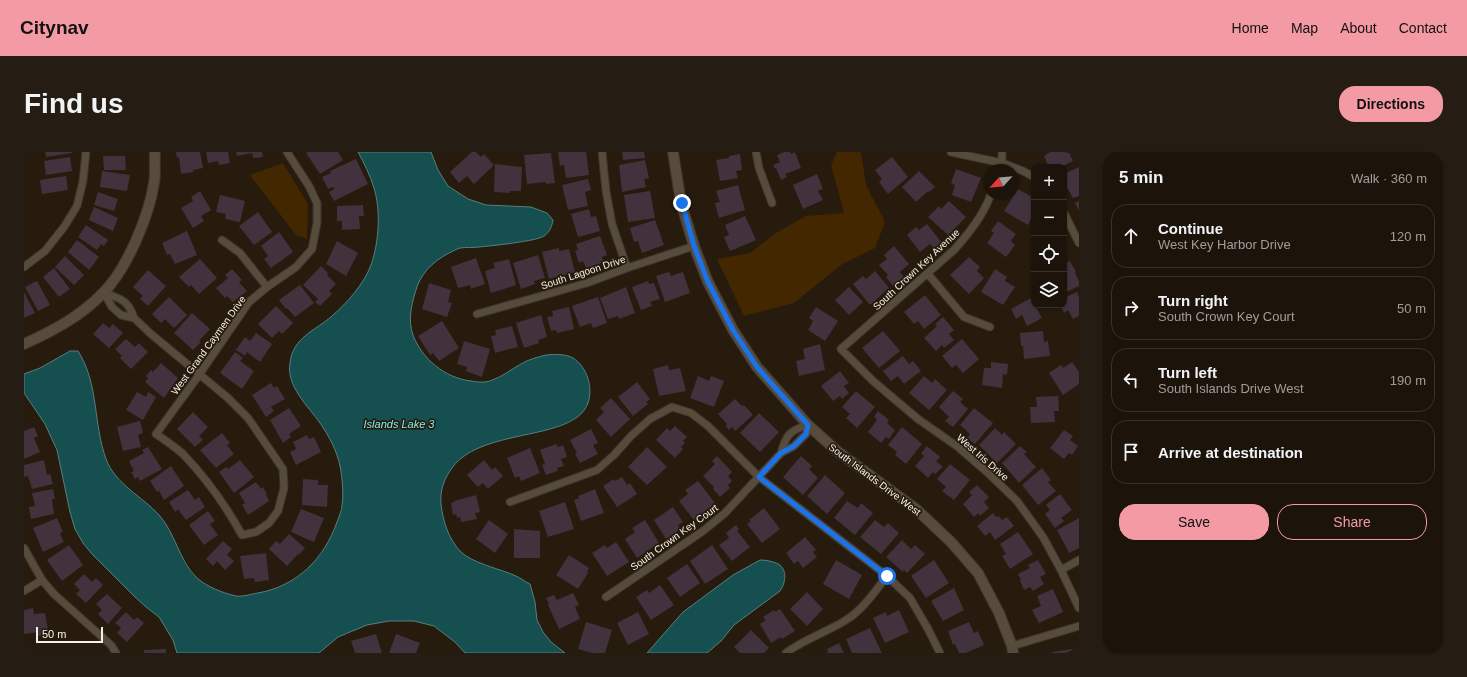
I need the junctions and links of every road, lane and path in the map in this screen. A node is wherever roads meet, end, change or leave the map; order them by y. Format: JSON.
{"nodes":[{"id":1,"x":86,"y":152,"type":"edge"},
{"id":2,"x":154,"y":152,"type":"edge"},
{"id":3,"x":286,"y":152,"type":"edge"},
{"id":4,"x":602,"y":152,"type":"edge"},
{"id":5,"x":673,"y":152,"type":"edge"},
{"id":6,"x":756,"y":152,"type":"edge"},
{"id":7,"x":951,"y":152,"type":"edge"},
{"id":8,"x":1002,"y":152,"type":"edge"},
{"id":9,"x":993,"y":164,"type":"edge"},
{"id":10,"x":1000,"y":164,"type":"edge"},
{"id":11,"x":1019,"y":170,"type":"edge"},
{"id":12,"x":1031,"y":175,"type":"edge"},
{"id":13,"x":989,"y":200,"type":"edge"},
{"id":14,"x":772,"y":204,"type":"dead end"},
{"id":15,"x":1067,"y":219,"type":"edge"},
{"id":16,"x":222,"y":240,"type":"dead end"},
{"id":17,"x":1079,"y":243,"type":"edge"},
{"id":18,"x":694,"y":246,"type":"junction"},
{"id":19,"x":24,"y":267,"type":"edge"},
{"id":20,"x":628,"y":268,"type":"junction"},
{"id":21,"x":928,"y":274,"type":"junction"},
{"id":22,"x":267,"y":287,"type":"junction"},
{"id":23,"x":104,"y":293,"type":"junction"},
{"id":24,"x":477,"y":314,"type":"dead end"},
{"id":25,"x":134,"y":318,"type":"junction"},
{"id":26,"x":990,"y":327,"type":"dead end"},
{"id":27,"x":24,"y":344,"type":"edge"},
{"id":28,"x":841,"y":348,"type":"joint"},
{"id":29,"x":200,"y":375,"type":"junction"},
{"id":30,"x":808,"y":425,"type":"junction"},
{"id":31,"x":781,"y":453,"type":"junction"},
{"id":32,"x":759,"y":477,"type":"junction"},
{"id":33,"x":510,"y":502,"type":"dead end"},
{"id":34,"x":24,"y":548,"type":"edge"},
{"id":35,"x":1079,"y":560,"type":"edge"},
{"id":36,"x":1061,"y":570,"type":"junction"},
{"id":37,"x":887,"y":576,"type":"junction"},
{"id":38,"x":42,"y":580,"type":"junction"},
{"id":39,"x":24,"y":591,"type":"edge"},
{"id":40,"x":606,"y":597,"type":"dead end"},
{"id":41,"x":1079,"y":608,"type":"edge"},
{"id":42,"x":1079,"y":626,"type":"edge"},
{"id":43,"x":1013,"y":649,"type":"edge"},
{"id":44,"x":116,"y":653,"type":"edge"},
{"id":45,"x":786,"y":653,"type":"edge"},
{"id":46,"x":940,"y":653,"type":"edge"}],
"edges":[{"from":1,"to":19,"type":"street"},
{"from":2,"to":23,"type":"street"},
{"from":3,"to":22,"type":"street","name":"West Grand Caymen Drive"},
{"from":4,"to":20,"type":"street"},
{"from":5,"to":18,"type":"street","name":"South Islands Drive West"},
{"from":6,"to":14,"type":"street"},
{"from":7,"to":9,"type":"street"},
{"from":8,"to":10,"type":"street"},
{"from":11,"to":12,"type":"street"},
{"from":13,"to":21,"type":"street","name":"South Crown Key Avenue"},
{"from":15,"to":17,"type":"street"},
{"from":16,"to":22,"type":"street"},
{"from":18,"to":20,"type":"street","name":"South Lagoon Drive"},
{"from":18,"to":30,"type":"street","name":"South Islands Drive West"},
{"from":20,"to":24,"type":"street","name":"South Lagoon Drive"},
{"from":21,"to":26,"type":"street"},
{"from":21,"to":28,"type":"street","name":"South Crown Key Avenue"},
{"from":22,"to":29,"type":"street","name":"West Grand Caymen Drive"},
{"from":23,"to":25,"type":"street"},
{"from":23,"to":25,"type":"street"},
{"from":23,"to":27,"type":"street"},
{"from":25,"to":29,"type":"street"},
{"from":28,"to":36,"type":"street","name":"West Iris Drive"},
{"from":29,"to":29,"type":"street","name":"West Grand Caymen Drive"},
{"from":30,"to":31,"type":"street","name":"South Crown Key Court"},
{"from":30,"to":31,"type":"street","name":"South Crown Key Court"},
{"from":30,"to":43,"type":"street","name":"South Islands Drive West"},
{"from":31,"to":32,"type":"street","name":"South Crown Key Court"},
{"from":32,"to":33,"type":"street"},
{"from":32,"to":37,"type":"street"},
{"from":32,"to":40,"type":"street","name":"South Crown Key Court"},
{"from":34,"to":38,"type":"street"},
{"from":35,"to":36,"type":"street"},
{"from":36,"to":41,"type":"street","name":"West Iris Drive"},
{"from":37,"to":45,"type":"street"},
{"from":37,"to":46,"type":"street"},
{"from":38,"to":39,"type":"street"},
{"from":38,"to":44,"type":"street"},
{"from":42,"to":43,"type":"street"}]}
